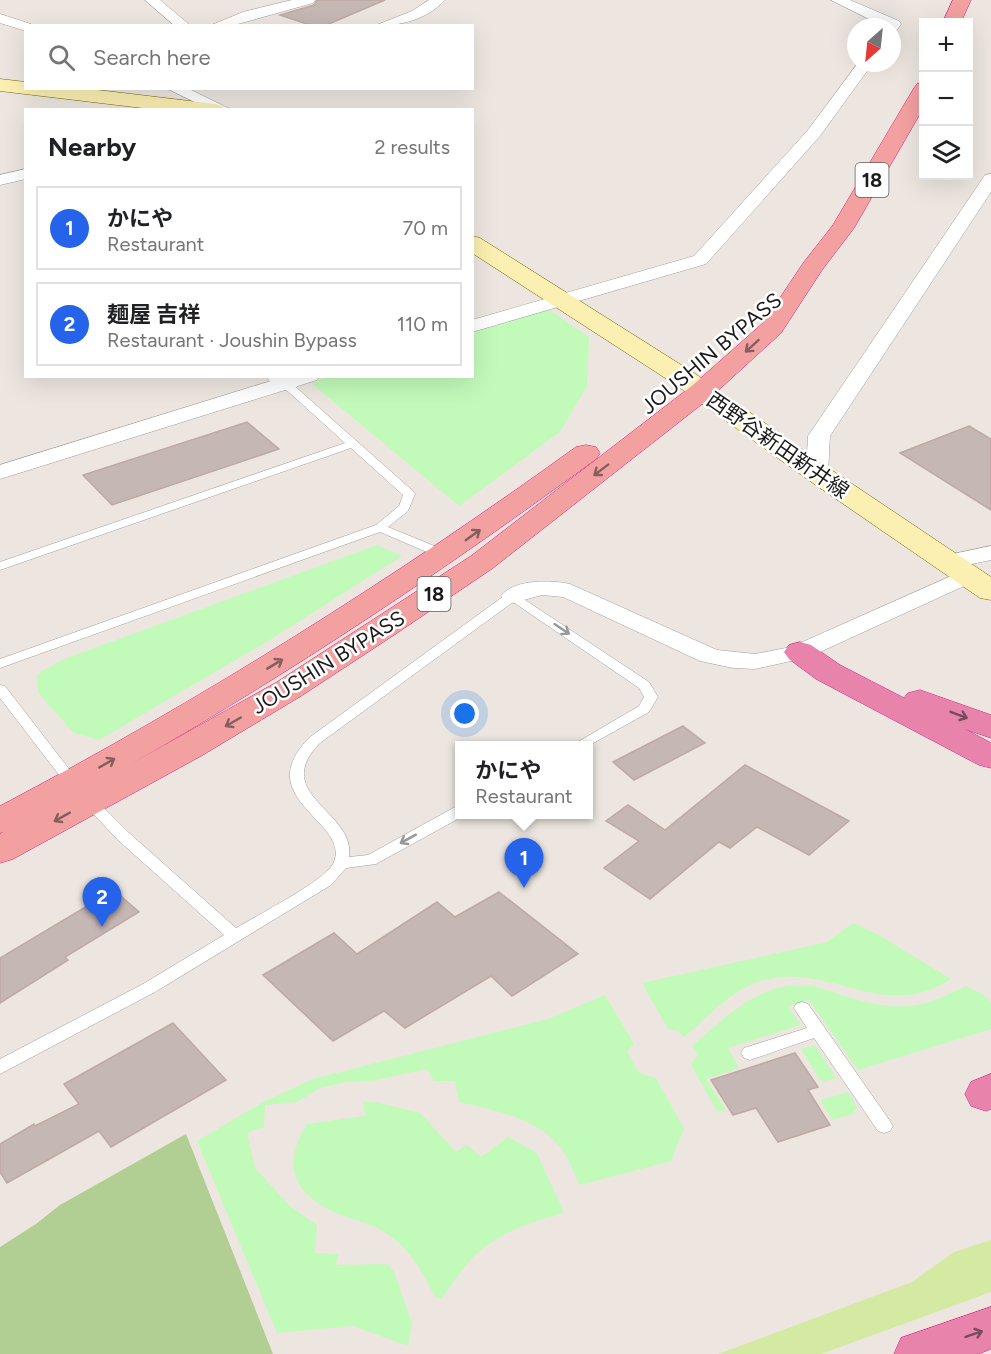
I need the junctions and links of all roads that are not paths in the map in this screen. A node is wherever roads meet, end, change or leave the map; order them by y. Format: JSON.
{"nodes":[{"id":1,"x":152,"y":0,"type":"edge"},
{"id":2,"x":308,"y":0,"type":"edge"},
{"id":3,"x":438,"y":0,"type":"edge"},
{"id":4,"x":838,"y":0,"type":"edge"},
{"id":5,"x":962,"y":0,"type":"edge"},
{"id":6,"x":0,"y":18,"type":"edge"},
{"id":7,"x":880,"y":18,"type":"edge"},
{"id":8,"x":954,"y":18,"type":"edge"},
{"id":9,"x":182,"y":24,"type":"edge"},
{"id":10,"x":222,"y":24,"type":"edge"},
{"id":11,"x":387,"y":24,"type":"edge"},
{"id":12,"x":24,"y":26,"type":"edge"},
{"id":13,"x":859,"y":72,"type":"edge"},
{"id":14,"x":0,"y":85,"type":"edge"},
{"id":15,"x":24,"y":88,"type":"edge"},
{"id":16,"x":43,"y":90,"type":"edge"},
{"id":17,"x":183,"y":90,"type":"edge"},
{"id":18,"x":919,"y":97,"type":"edge"},
{"id":19,"x":198,"y":108,"type":"edge"},
{"id":20,"x":221,"y":108,"type":"edge"},
{"id":21,"x":24,"y":174,"type":"edge"},
{"id":22,"x":991,"y":179,"type":"edge"},
{"id":23,"x":0,"y":180,"type":"edge"},
{"id":24,"x":474,"y":244,"type":"edge"},
{"id":25,"x":560,"y":299,"type":"junction"},
{"id":26,"x":474,"y":325,"type":"edge"},
{"id":27,"x":282,"y":380,"type":"edge"},
{"id":28,"x":694,"y":385,"type":"junction"},
{"id":29,"x":353,"y":444,"type":"junction"},
{"id":30,"x":0,"y":472,"type":"edge"},
{"id":31,"x":817,"y":472,"type":"junction"},
{"id":32,"x":380,"y":528,"type":"junction"},
{"id":33,"x":991,"y":553,"type":"edge"},
{"id":34,"x":445,"y":555,"type":"junction"},
{"id":35,"x":0,"y":566,"type":"edge"},
{"id":36,"x":957,"y":569,"type":"junction"},
{"id":37,"x":991,"y":591,"type":"edge"},
{"id":38,"x":513,"y":596,"type":"junction"},
{"id":39,"x":810,"y":647,"type":"junction"},
{"id":40,"x":0,"y":664,"type":"edge"},
{"id":41,"x":0,"y":689,"type":"edge"},
{"id":42,"x":991,"y":727,"type":"edge"},
{"id":43,"x":587,"y":741,"type":"edge"},
{"id":44,"x":991,"y":757,"type":"edge"},
{"id":45,"x":81,"y":793,"type":"junction"},
{"id":46,"x":455,"y":813,"type":"edge"},
{"id":47,"x":0,"y":821,"type":"edge"},
{"id":48,"x":0,"y":850,"type":"edge"},
{"id":49,"x":342,"y":863,"type":"junction"},
{"id":50,"x":235,"y":936,"type":"junction"},
{"id":51,"x":802,"y":1008,"type":"dead end"},
{"id":52,"x":817,"y":1031,"type":"junction"},
{"id":53,"x":750,"y":1053,"type":"dead end"},
{"id":54,"x":0,"y":1067,"type":"edge"},
{"id":55,"x":884,"y":1126,"type":"dead end"},
{"id":56,"x":991,"y":1328,"type":"edge"},
{"id":57,"x":918,"y":1354,"type":"edge"}],
"edges":[{"from":1,"to":9,"type":"street"},
{"from":2,"to":10,"type":"street"},
{"from":3,"to":11,"type":"street"},
{"from":4,"to":7,"type":"street"},
{"from":5,"to":8,"type":"highway"},
{"from":6,"to":12,"type":"street"},
{"from":13,"to":25,"type":"street"},
{"from":14,"to":15,"type":"main road"},
{"from":16,"to":19,"type":"main road"},
{"from":17,"to":20,"type":"street"},
{"from":18,"to":28,"type":"highway","name":"JOUSHIN BYPASS","number":"18"},
{"from":21,"to":23,"type":"street"},
{"from":22,"to":31,"type":"street"},
{"from":24,"to":25,"type":"main road","name":"西野谷新田新井線"},
{"from":25,"to":26,"type":"street"},
{"from":25,"to":28,"type":"main road","name":"西野谷新田新井線"},
{"from":27,"to":29,"type":"lane"},
{"from":27,"to":30,"type":"street"},
{"from":28,"to":31,"type":"main road","name":"西野谷新田新井線"},
{"from":34,"to":28,"type":"highway","name":"JOUSHIN BYPASS","number":"18","one_way":true},
{"from":28,"to":45,"type":"highway","name":"JOUSHIN BYPASS","number":"18","one_way":true},
{"from":29,"to":32,"type":"lane"},
{"from":29,"to":35,"type":"lane"},
{"from":31,"to":36,"type":"main road","name":"西野谷新田新井線"},
{"from":32,"to":34,"type":"lane"},
{"from":32,"to":40,"type":"lane"},
{"from":33,"to":36,"type":"street"},
{"from":45,"to":34,"type":"highway","name":"JOUSHIN BYPASS","number":"18","one_way":true},
{"from":36,"to":37,"type":"main road","name":"西野谷新田新井線"},
{"from":36,"to":39,"type":"street"},
{"from":38,"to":39,"type":"street"},
{"from":38,"to":43,"type":"lane","one_way":true},
{"from":38,"to":49,"type":"lane"},
{"from":39,"to":42,"type":"highway","one_way":true},
{"from":39,"to":44,"type":"highway"},
{"from":41,"to":45,"type":"lane"},
{"from":45,"to":47,"type":"highway","name":"JOUSHIN BYPASS","number":"18"},
{"from":45,"to":48,"type":"highway","name":"JOUSHIN BYPASS","number":"18","one_way":true},
{"from":45,"to":50,"type":"lane"},
{"from":46,"to":49,"type":"lane","one_way":true},
{"from":49,"to":50,"type":"lane"},
{"from":50,"to":54,"type":"lane"},
{"from":51,"to":52,"type":"lane"},
{"from":52,"to":53,"type":"lane"},
{"from":52,"to":55,"type":"lane"},
{"from":57,"to":56,"type":"highway","one_way":true}]}
